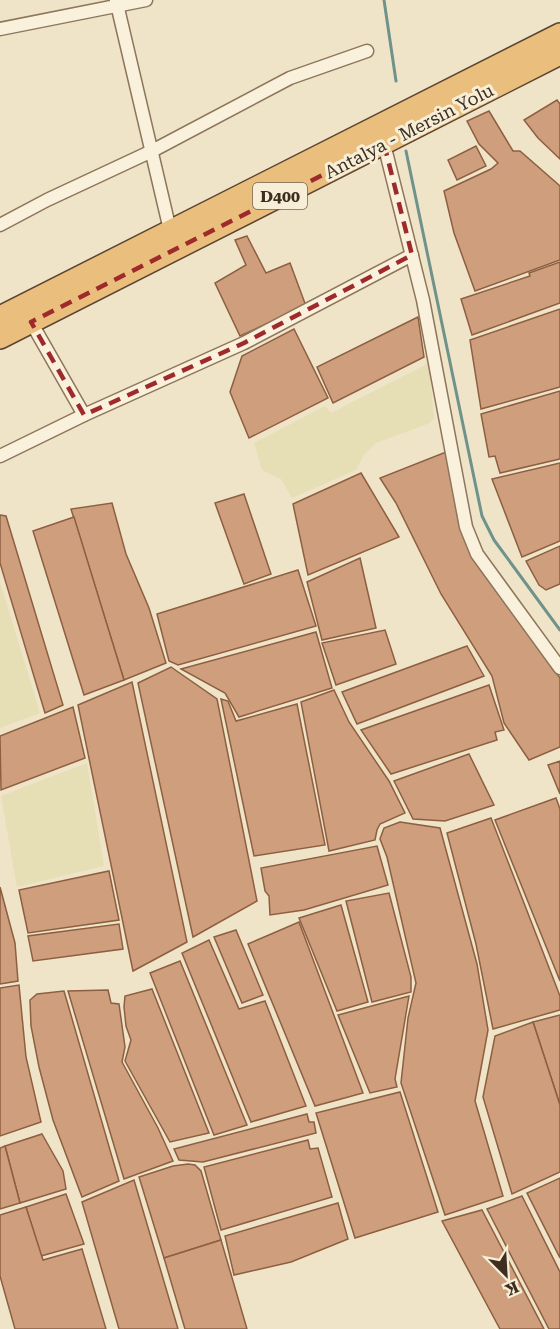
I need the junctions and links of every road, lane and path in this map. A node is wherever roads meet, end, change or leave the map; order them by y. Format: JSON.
{"nodes":[{"id":1,"x":146,"y":0,"type":"edge"},
{"id":2,"x":117,"y":3,"type":"edge"},
{"id":3,"x":0,"y":29,"type":"edge"},
{"id":4,"x":560,"y":34,"type":"edge"},
{"id":5,"x":367,"y":51,"type":"dead end"},
{"id":6,"x":560,"y":54,"type":"edge"},
{"id":7,"x":384,"y":144,"type":"junction"},
{"id":8,"x":152,"y":151,"type":"junction"},
{"id":9,"x":0,"y":225,"type":"edge"},
{"id":10,"x":171,"y":230,"type":"junction"},
{"id":11,"x":412,"y":255,"type":"junction"},
{"id":12,"x":0,"y":317,"type":"edge"},
{"id":13,"x":31,"y":322,"type":"junction"},
{"id":14,"x":0,"y":338,"type":"edge"},
{"id":15,"x":84,"y":415,"type":"junction"},
{"id":16,"x":0,"y":456,"type":"edge"},
{"id":17,"x":560,"y":668,"type":"edge"}],
"edges":[{"from":1,"to":2,"type":"street"},
{"from":2,"to":3,"type":"street"},
{"from":2,"to":8,"type":"street"},
{"from":4,"to":10,"type":"highway","name":"Antalya - Mersin Yolu","number":"D400"},
{"from":5,"to":8,"type":"street"},
{"from":6,"to":7,"type":"highway","name":"Antalya - Mersin Yolu","number":"D400"},
{"from":7,"to":11,"type":"street"},
{"from":7,"to":13,"type":"highway","name":"Antalya - Mersin Yolu","number":"D400"},
{"from":8,"to":9,"type":"street"},
{"from":8,"to":10,"type":"street"},
{"from":10,"to":12,"type":"highway","name":"Antalya - Mersin Yolu","number":"D400"},
{"from":11,"to":15,"type":"street"},
{"from":11,"to":17,"type":"street"},
{"from":13,"to":14,"type":"highway","name":"Antalya - Mersin Yolu","number":"D400"},
{"from":13,"to":15,"type":"street"},
{"from":15,"to":16,"type":"street"}]}
